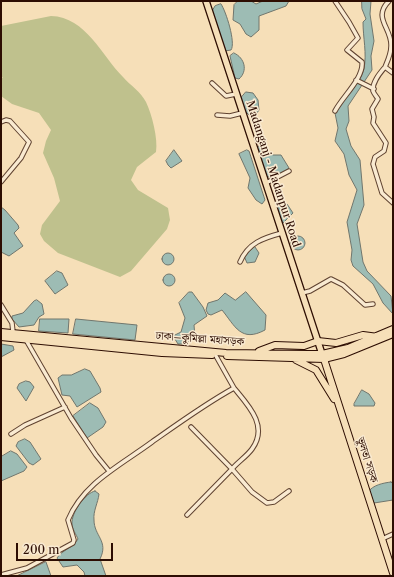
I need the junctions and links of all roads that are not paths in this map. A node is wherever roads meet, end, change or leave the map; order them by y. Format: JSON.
{"nodes":[{"id":1,"x":206,"y":1,"type":"edge"},
{"id":2,"x":334,"y":1,"type":"edge"},
{"id":3,"x":389,"y":1,"type":"edge"},
{"id":4,"x":385,"y":67,"type":"junction"},
{"id":5,"x":393,"y":74,"type":"edge"},
{"id":6,"x":356,"y":80,"type":"junction"},
{"id":7,"x":212,"y":83,"type":"dead end"},
{"id":8,"x":374,"y":89,"type":"junction"},
{"id":9,"x":236,"y":94,"type":"junction"},
{"id":10,"x":335,"y":110,"type":"dead end"},
{"id":11,"x":242,"y":112,"type":"junction"},
{"id":12,"x":217,"y":115,"type":"dead end"},
{"id":13,"x":1,"y":122,"type":"edge"},
{"id":14,"x":289,"y":171,"type":"dead end"},
{"id":15,"x":1,"y":182,"type":"edge"},
{"id":16,"x":266,"y":183,"type":"junction"},
{"id":17,"x":393,"y":203,"type":"edge"},
{"id":18,"x":282,"y":233,"type":"junction"},
{"id":19,"x":240,"y":262,"type":"dead end"},
{"id":20,"x":302,"y":293,"type":"junction"},
{"id":21,"x":1,"y":304,"type":"edge"},
{"id":22,"x":373,"y":304,"type":"dead end"},
{"id":23,"x":393,"y":329,"type":"edge"},
{"id":24,"x":1,"y":332,"type":"edge"},
{"id":25,"x":13,"y":332,"type":"junction"},
{"id":26,"x":393,"y":334,"type":"edge"},
{"id":27,"x":1,"y":337,"type":"edge"},
{"id":28,"x":378,"y":337,"type":"junction"},
{"id":29,"x":26,"y":340,"type":"junction"},
{"id":30,"x":318,"y":341,"type":"junction"},
{"id":31,"x":256,"y":352,"type":"junction"},
{"id":32,"x":216,"y":356,"type":"junction"},
{"id":33,"x":323,"y":356,"type":"junction"},
{"id":34,"x":291,"y":358,"type":"junction"},
{"id":35,"x":234,"y":388,"type":"junction"},
{"id":36,"x":338,"y":403,"type":"junction"},
{"id":37,"x":65,"y":407,"type":"junction"},
{"id":38,"x":191,"y":427,"type":"dead end"},
{"id":39,"x":11,"y":434,"type":"dead end"},
{"id":40,"x":232,"y":469,"type":"junction"},
{"id":41,"x":110,"y":471,"type":"junction"},
{"id":42,"x":289,"y":491,"type":"dead end"},
{"id":43,"x":187,"y":515,"type":"dead end"},
{"id":44,"x":393,"y":534,"type":"edge"},
{"id":45,"x":382,"y":539,"type":"junction"},
{"id":46,"x":393,"y":573,"type":"edge"},
{"id":47,"x":1,"y":575,"type":"edge"}],
"edges":[{"from":1,"to":9,"type":"main road","name":"Madanganj - Madanpur Road"},
{"from":2,"to":6,"type":"street"},
{"from":3,"to":4,"type":"street"},
{"from":4,"to":5,"type":"street"},
{"from":4,"to":8,"type":"street"},
{"from":6,"to":8,"type":"street"},
{"from":6,"to":10,"type":"street"},
{"from":7,"to":9,"type":"street"},
{"from":8,"to":17,"type":"street"},
{"from":9,"to":11,"type":"main road","name":"Madanganj - Madanpur Road"},
{"from":11,"to":12,"type":"street"},
{"from":11,"to":16,"type":"main road","name":"Madanganj - Madanpur Road"},
{"from":13,"to":15,"type":"street"},
{"from":14,"to":16,"type":"street"},
{"from":16,"to":18,"type":"main road","name":"Madanganj - Madanpur Road"},
{"from":18,"to":19,"type":"street"},
{"from":18,"to":20,"type":"main road","name":"Madanganj - Madanpur Road"},
{"from":20,"to":22,"type":"street"},
{"from":20,"to":30,"type":"main road","name":"Madanganj - Madanpur Road"},
{"from":21,"to":25,"type":"street"},
{"from":23,"to":28,"type":"highway","name":"ঢাকা–কুমিল্লা মহাসড়ক"},
{"from":24,"to":25,"type":"highway","name":"ঢাকা–কুমিল্লা মহাসড়ক"},
{"from":25,"to":31,"type":"highway","name":"ঢাকা–কুমিল্লা মহাসড়ক"},
{"from":26,"to":33,"type":"highway","name":"ঢাকা–কুমিল্লা মহাসড়ক"},
{"from":27,"to":29,"type":"highway","name":"ঢাকা–কুমিল্লা মহাসড়ক"},
{"from":28,"to":30,"type":"highway"},
{"from":28,"to":33,"type":"highway","name":"ঢাকা–কুমিল্লা মহাসড়ক"},
{"from":29,"to":32,"type":"highway","name":"ঢাকা–কুমিল্লা মহাসড়ক"},
{"from":29,"to":37,"type":"street"},
{"from":30,"to":31,"type":"highway"},
{"from":30,"to":33,"type":"main road","name":"Madanganj - Madanpur Road"},
{"from":31,"to":33,"type":"highway","name":"ঢাকা–কুমিল্লা মহাসড়ক"},
{"from":32,"to":34,"type":"highway","name":"ঢাকা–কুমিল্লা মহাসড়ক"},
{"from":32,"to":35,"type":"street"},
{"from":33,"to":34,"type":"highway","name":"ঢাকা–কুমিল্লা মহাসড়ক"},
{"from":33,"to":36,"type":"highway","name":"ভুলতা সড়ক"},
{"from":34,"to":36,"type":"highway"},
{"from":35,"to":40,"type":"street"},
{"from":35,"to":41,"type":"street"},
{"from":36,"to":45,"type":"highway","name":"ভুলতা সড়ক"},
{"from":37,"to":39,"type":"street"},
{"from":37,"to":41,"type":"street"},
{"from":38,"to":40,"type":"street"},
{"from":40,"to":42,"type":"street"},
{"from":40,"to":43,"type":"street"},
{"from":41,"to":47,"type":"street"},
{"from":44,"to":45,"type":"street"},
{"from":45,"to":46,"type":"highway","name":"ভুলতা সড়ক"}]}
